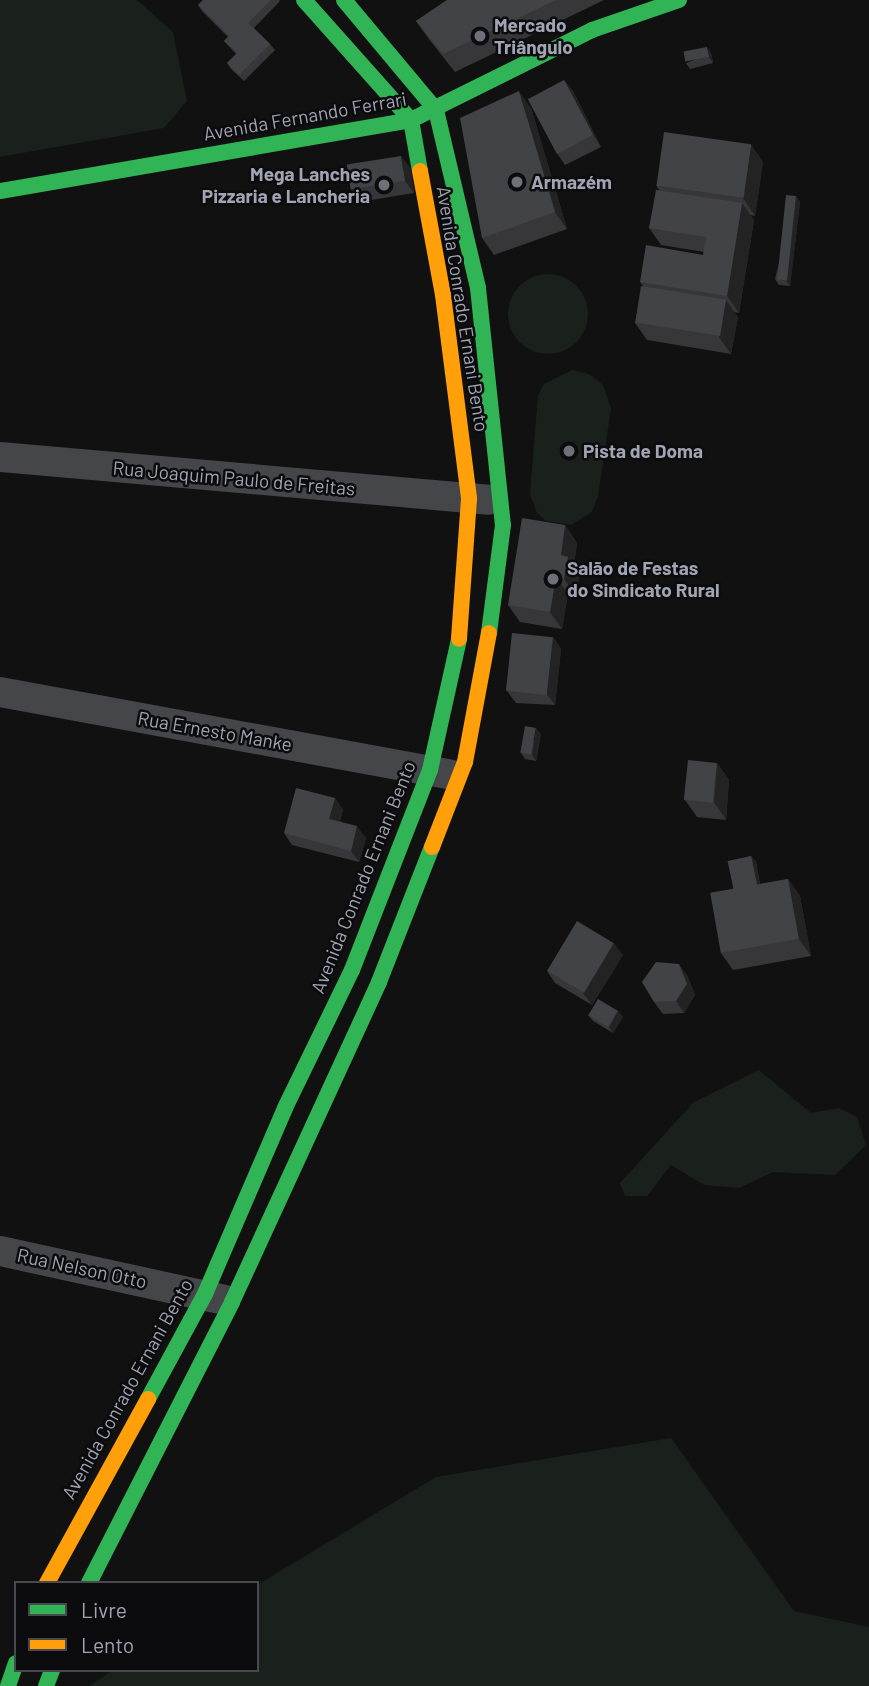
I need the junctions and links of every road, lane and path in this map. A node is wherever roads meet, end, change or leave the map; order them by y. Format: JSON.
{"nodes":[{"id":1,"x":304,"y":0,"type":"edge"},
{"id":2,"x":344,"y":0,"type":"edge"},
{"id":3,"x":679,"y":0,"type":"edge"},
{"id":4,"x":436,"y":110,"type":"junction"},
{"id":5,"x":411,"y":120,"type":"junction"},
{"id":6,"x":0,"y":191,"type":"edge"},
{"id":7,"x":478,"y":288,"type":"junction"},
{"id":8,"x":443,"y":295,"type":"junction"},
{"id":9,"x":0,"y":457,"type":"edge"},
{"id":10,"x":469,"y":499,"type":"junction"},
{"id":11,"x":502,"y":502,"type":"junction"},
{"id":12,"x":0,"y":692,"type":"edge"},
{"id":13,"x":430,"y":770,"type":"junction"},
{"id":14,"x":460,"y":776,"type":"junction"},
{"id":15,"x":352,"y":970,"type":"junction"},
{"id":16,"x":379,"y":982,"type":"junction"},
{"id":17,"x":0,"y":1251,"type":"edge"},
{"id":18,"x":219,"y":1298,"type":"junction"},
{"id":19,"x":48,"y":1581,"type":"edge"},
{"id":20,"x":90,"y":1581,"type":"edge"},
{"id":21,"x":14,"y":1668,"type":"edge"},
{"id":22,"x":8,"y":1686,"type":"edge"}],
"edges":[{"from":1,"to":5,"type":"street"},
{"from":2,"to":4,"type":"street","name":"Avenida Conrado Ernani Bento"},
{"from":3,"to":4,"type":"street","name":"Avenida Fernando Ferrari"},
{"from":4,"to":5,"type":"street","name":"Avenida Fernando Ferrari"},
{"from":4,"to":7,"type":"street","name":"Avenida Conrado Ernani Bento"},
{"from":5,"to":6,"type":"street","name":"Avenida Fernando Ferrari"},
{"from":5,"to":8,"type":"street","name":"Avenida Conrado Ernani Bento"},
{"from":7,"to":8,"type":"street"},
{"from":7,"to":11,"type":"street","name":"Avenida Conrado Ernani Bento"},
{"from":8,"to":10,"type":"street","name":"Avenida Conrado Ernani Bento"},
{"from":9,"to":10,"type":"street","name":"Rua Joaquim Paulo de Freitas"},
{"from":10,"to":11,"type":"street","name":"Rua Joaquim Paulo de Freitas"},
{"from":10,"to":13,"type":"street","name":"Avenida Conrado Ernani Bento"},
{"from":11,"to":14,"type":"street","name":"Avenida Conrado Ernani Bento"},
{"from":12,"to":13,"type":"street","name":"Rua Ernesto Manke"},
{"from":13,"to":14,"type":"street","name":"Rua Ernesto Manke"},
{"from":13,"to":15,"type":"street","name":"Avenida Conrado Ernani Bento"},
{"from":14,"to":16,"type":"street","name":"Avenida Conrado Ernani Bento"},
{"from":15,"to":16,"type":"street"},
{"from":15,"to":18,"type":"street","name":"Avenida Conrado Ernani Bento"},
{"from":16,"to":18,"type":"street","name":"Avenida Conrado Ernani Bento"},
{"from":17,"to":18,"type":"street","name":"Rua Nelson Otto"},
{"from":18,"to":19,"type":"street","name":"Avenida Conrado Ernani Bento"},
{"from":18,"to":20,"type":"street","name":"Avenida Conrado Ernani Bento"},
{"from":21,"to":22,"type":"street"}]}
